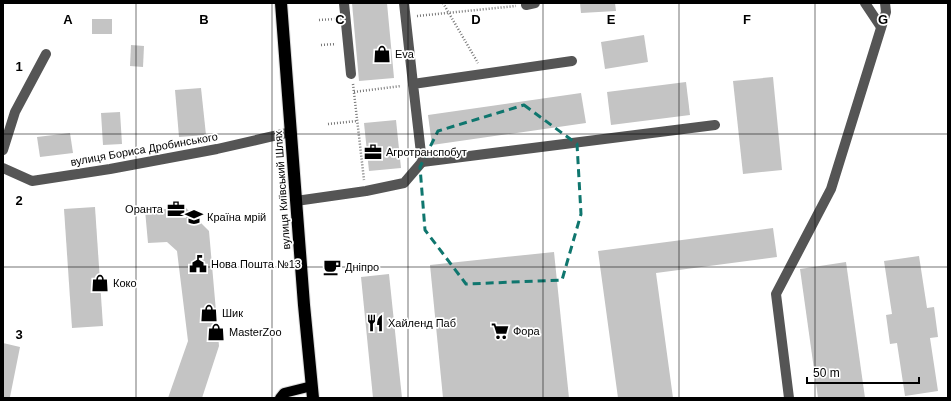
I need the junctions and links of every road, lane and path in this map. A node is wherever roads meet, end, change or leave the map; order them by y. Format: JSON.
{"nodes":[{"id":1,"x":281,"y":3,"type":"edge"},
{"id":2,"x":344,"y":3,"type":"edge"},
{"id":3,"x":404,"y":3,"type":"edge"},
{"id":4,"x":443,"y":3,"type":"edge"},
{"id":5,"x":865,"y":3,"type":"edge"},
{"id":6,"x":885,"y":3,"type":"edge"},
{"id":7,"x":530,"y":4,"type":"edge"},
{"id":8,"x":449,"y":13,"type":"junction"},
{"id":9,"x":406,"y":17,"type":"junction"},
{"id":10,"x":882,"y":27,"type":"junction"},
{"id":11,"x":46,"y":54,"type":"dead end"},
{"id":12,"x":572,"y":61,"type":"dead end"},
{"id":13,"x":352,"y":74,"type":"joint"},
{"id":14,"x":484,"y":74,"type":"junction"},
{"id":15,"x":413,"y":84,"type":"junction"},
{"id":16,"x":354,"y":92,"type":"junction"},
{"id":17,"x":357,"y":121,"type":"junction"},
{"id":18,"x":328,"y":124,"type":"dead end"},
{"id":19,"x":715,"y":124,"type":"dead end"},
{"id":20,"x":291,"y":132,"type":"junction"},
{"id":21,"x":3,"y":150,"type":"edge"},
{"id":22,"x":422,"y":162,"type":"junction"},
{"id":23,"x":3,"y":168,"type":"edge"},
{"id":24,"x":366,"y":191,"type":"junction"},
{"id":25,"x":296,"y":201,"type":"junction"},
{"id":26,"x":312,"y":386,"type":"junction"},
{"id":27,"x":280,"y":398,"type":"edge"},
{"id":28,"x":313,"y":398,"type":"edge"},
{"id":29,"x":789,"y":398,"type":"edge"}],
"edges":[{"from":1,"to":20,"type":"highway","name":"вулиця Київський Шлях"},
{"from":2,"to":13,"type":"street"},
{"from":3,"to":9,"type":"street"},
{"from":4,"to":8,"type":"path"},
{"from":5,"to":10,"type":"street"},
{"from":6,"to":10,"type":"street"},
{"from":7,"to":8,"type":"path"},
{"from":8,"to":9,"type":"path"},
{"from":8,"to":14,"type":"path"},
{"from":9,"to":15,"type":"street"},
{"from":10,"to":29,"type":"street"},
{"from":11,"to":21,"type":"street"},
{"from":12,"to":14,"type":"street"},
{"from":13,"to":16,"type":"path"},
{"from":14,"to":15,"type":"street"},
{"from":15,"to":16,"type":"path"},
{"from":15,"to":22,"type":"street"},
{"from":16,"to":17,"type":"path"},
{"from":17,"to":18,"type":"path"},
{"from":17,"to":24,"type":"path"},
{"from":19,"to":22,"type":"street"},
{"from":20,"to":23,"type":"street","name":"вулиця Бориса Дробинського"},
{"from":20,"to":25,"type":"highway","name":"вулиця Київський Шлях"},
{"from":22,"to":24,"type":"street"},
{"from":24,"to":25,"type":"street"},
{"from":25,"to":26,"type":"highway","name":"вулиця Київський Шлях"},
{"from":26,"to":27,"type":"main road"},
{"from":26,"to":28,"type":"highway","name":"вулиця Київський Шлях"}]}
